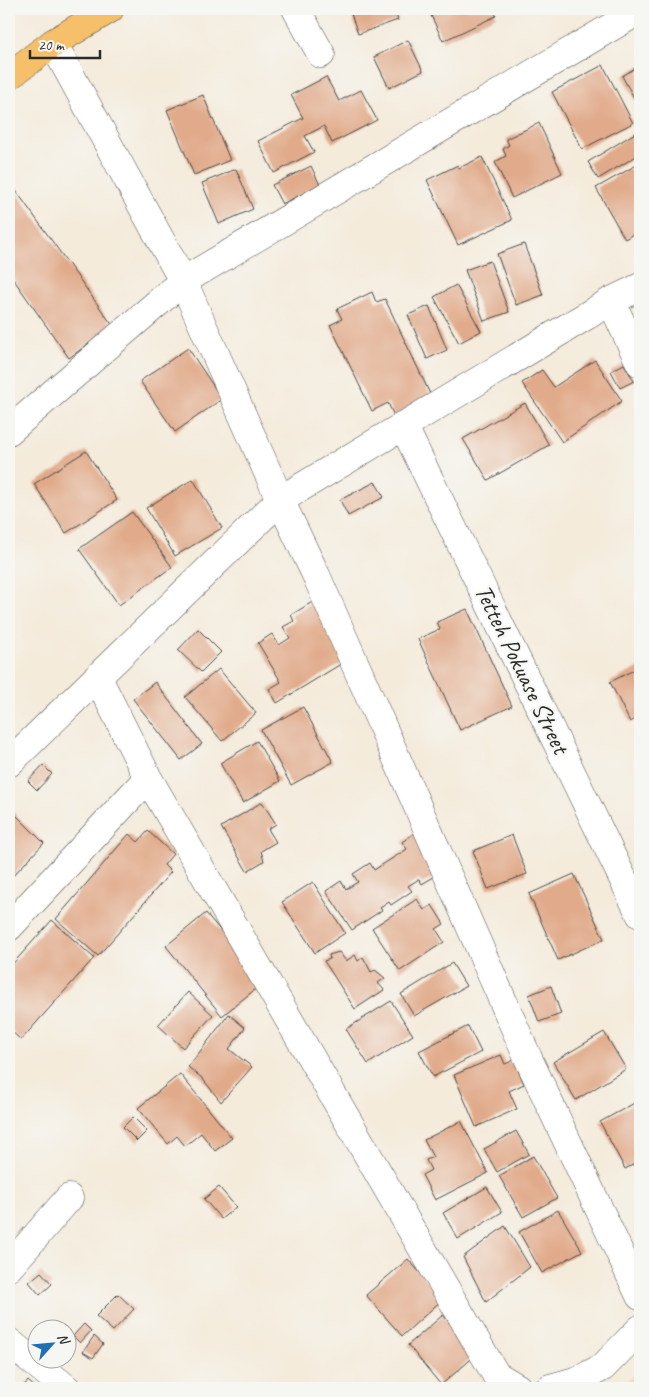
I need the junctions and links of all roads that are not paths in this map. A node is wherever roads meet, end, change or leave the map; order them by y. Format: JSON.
{"nodes":[{"id":1,"x":110,"y":9,"type":"edge"},
{"id":2,"x":296,"y":9,"type":"edge"},
{"id":3,"x":640,"y":10,"type":"edge"},
{"id":4,"x":53,"y":43,"type":"junction"},
{"id":5,"x":321,"y":54,"type":"dead end"},
{"id":6,"x":9,"y":76,"type":"edge"},
{"id":7,"x":183,"y":281,"type":"junction"},
{"id":8,"x":640,"y":287,"type":"edge"},
{"id":9,"x":611,"y":301,"type":"junction"},
{"id":10,"x":640,"y":362,"type":"edge"},
{"id":11,"x":403,"y":425,"type":"junction"},
{"id":12,"x":9,"y":432,"type":"edge"},
{"id":13,"x":280,"y":500,"type":"junction"},
{"id":14,"x":98,"y":678,"type":"junction"},
{"id":15,"x":9,"y":763,"type":"edge"},
{"id":16,"x":148,"y":778,"type":"junction"},
{"id":17,"x":640,"y":914,"type":"edge"},
{"id":18,"x":9,"y":927,"type":"edge"},
{"id":19,"x":69,"y":1198,"type":"dead end"},
{"id":20,"x":9,"y":1267,"type":"edge"},
{"id":21,"x":640,"y":1296,"type":"edge"},
{"id":22,"x":640,"y":1329,"type":"edge"},
{"id":23,"x":9,"y":1342,"type":"edge"},
{"id":24,"x":66,"y":1388,"type":"edge"},
{"id":25,"x":518,"y":1388,"type":"edge"},
{"id":26,"x":550,"y":1388,"type":"edge"}],
"edges":[{"from":1,"to":4,"type":"main road"},
{"from":2,"to":5,"type":"street"},
{"from":3,"to":7,"type":"street"},
{"from":4,"to":6,"type":"main road"},
{"from":4,"to":7,"type":"street"},
{"from":7,"to":12,"type":"street"},
{"from":7,"to":13,"type":"street"},
{"from":8,"to":9,"type":"street"},
{"from":9,"to":10,"type":"street"},
{"from":9,"to":11,"type":"street"},
{"from":11,"to":13,"type":"street"},
{"from":11,"to":17,"type":"street","name":"Tetteh Pokuase Street"},
{"from":13,"to":14,"type":"street"},
{"from":13,"to":21,"type":"street"},
{"from":14,"to":15,"type":"street"},
{"from":14,"to":16,"type":"street"},
{"from":16,"to":18,"type":"street"},
{"from":16,"to":25,"type":"street"},
{"from":19,"to":20,"type":"street"},
{"from":22,"to":26,"type":"street"},
{"from":23,"to":24,"type":"street"}]}
